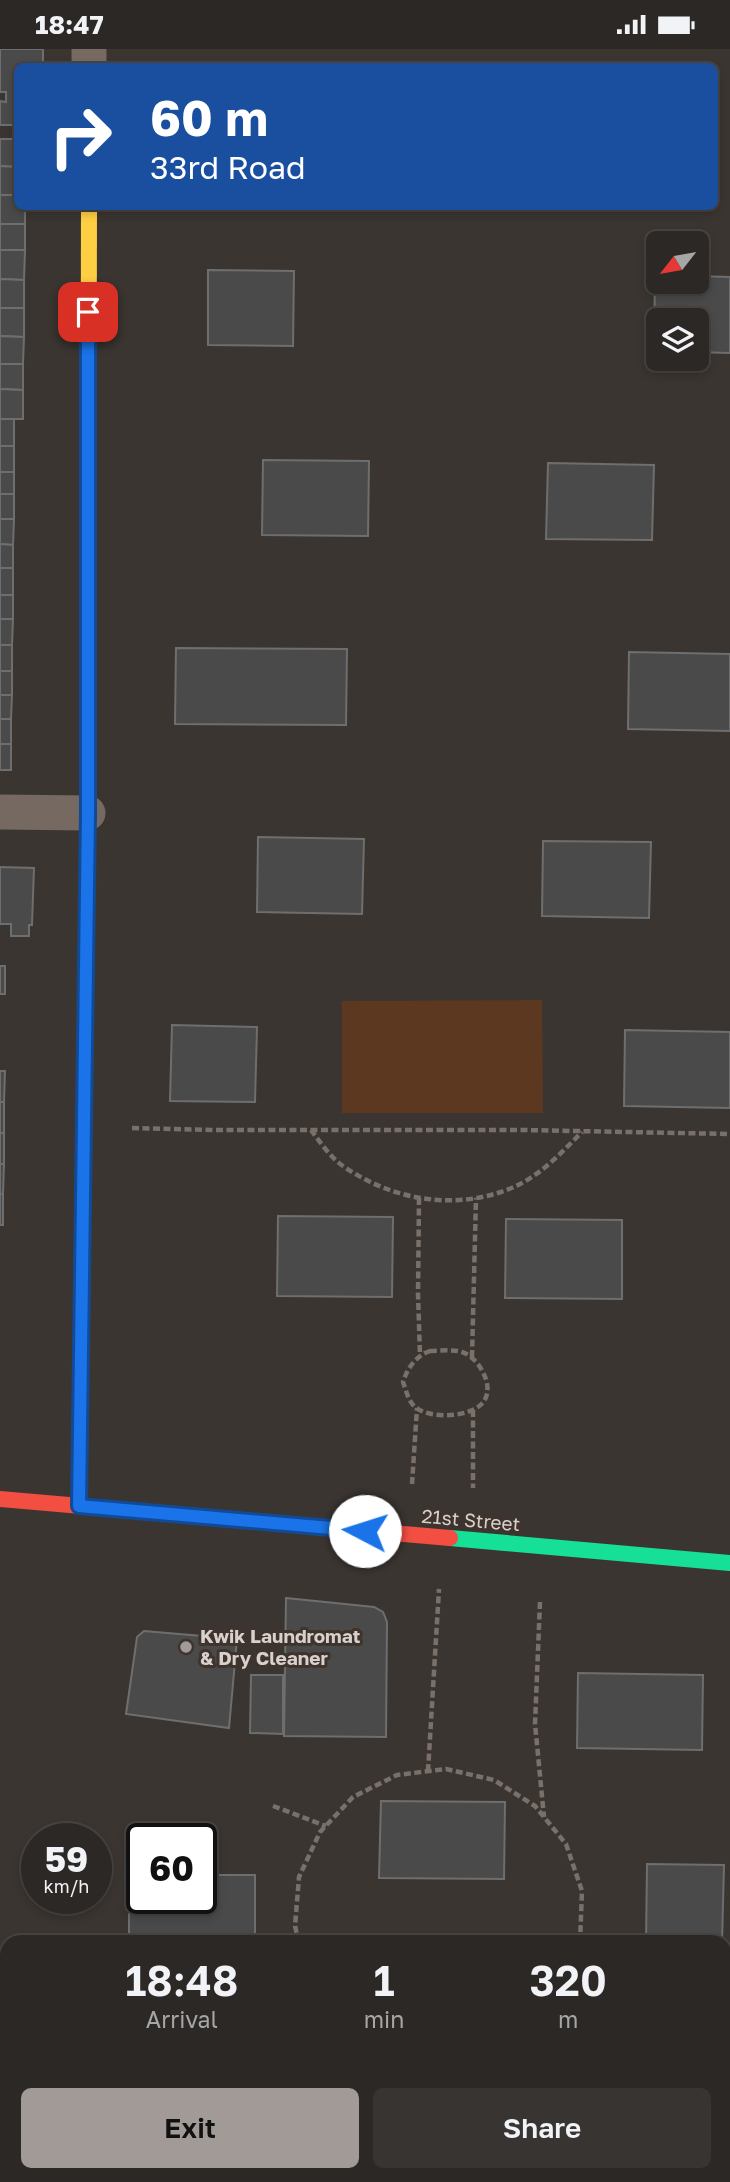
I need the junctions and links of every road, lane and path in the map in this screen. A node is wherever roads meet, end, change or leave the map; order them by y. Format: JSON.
{"nodes":[{"id":1,"x":89,"y":210,"type":"edge"},
{"id":2,"x":0,"y":812,"type":"edge"},
{"id":3,"x":88,"y":813,"type":"junction"},
{"id":4,"x":132,"y":1128,"type":"dead end"},
{"id":5,"x":310,"y":1129,"type":"junction"},
{"id":6,"x":583,"y":1131,"type":"junction"},
{"id":7,"x":730,"y":1134,"type":"edge"},
{"id":8,"x":419,"y":1198,"type":"junction"},
{"id":9,"x":476,"y":1198,"type":"junction"},
{"id":10,"x":420,"y":1355,"type":"junction"},
{"id":11,"x":471,"y":1358,"type":"junction"},
{"id":12,"x":417,"y":1408,"type":"junction"},
{"id":13,"x":473,"y":1410,"type":"junction"},
{"id":14,"x":412,"y":1484,"type":"dead end"},
{"id":15,"x":473,"y":1488,"type":"dead end"},
{"id":16,"x":0,"y":1499,"type":"edge"},
{"id":17,"x":79,"y":1506,"type":"junction"},
{"id":18,"x":730,"y":1563,"type":"edge"},
{"id":19,"x":439,"y":1589,"type":"dead end"},
{"id":20,"x":540,"y":1602,"type":"dead end"},
{"id":21,"x":428,"y":1771,"type":"junction"},
{"id":22,"x":272,"y":1807,"type":"dead end"},
{"id":23,"x":544,"y":1817,"type":"junction"},
{"id":24,"x":326,"y":1826,"type":"junction"},
{"id":25,"x":297,"y":1935,"type":"edge"},
{"id":26,"x":580,"y":1935,"type":"edge"}],
"edges":[{"from":1,"to":3,"type":"street"},
{"from":2,"to":3,"type":"street"},
{"from":3,"to":17,"type":"street"},
{"from":4,"to":5,"type":"path"},
{"from":5,"to":6,"type":"path"},
{"from":5,"to":8,"type":"path"},
{"from":6,"to":7,"type":"path"},
{"from":6,"to":9,"type":"path"},
{"from":8,"to":9,"type":"path"},
{"from":8,"to":10,"type":"path"},
{"from":9,"to":11,"type":"path"},
{"from":10,"to":11,"type":"path"},
{"from":10,"to":12,"type":"path"},
{"from":11,"to":13,"type":"path"},
{"from":12,"to":13,"type":"path"},
{"from":12,"to":14,"type":"path"},
{"from":13,"to":15,"type":"path"},
{"from":16,"to":17,"type":"street","name":"21st Street"},
{"from":17,"to":18,"type":"street","name":"21st Street"},
{"from":19,"to":21,"type":"path"},
{"from":20,"to":23,"type":"path"},
{"from":21,"to":23,"type":"path"},
{"from":21,"to":24,"type":"path"},
{"from":22,"to":24,"type":"path"},
{"from":23,"to":26,"type":"path"},
{"from":24,"to":25,"type":"path"}]}
